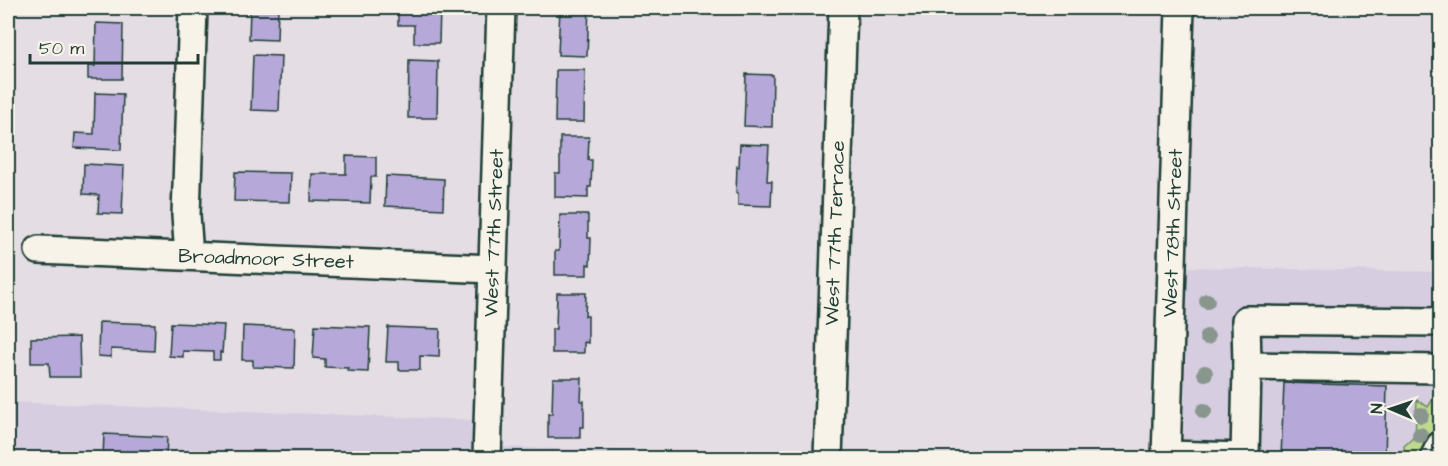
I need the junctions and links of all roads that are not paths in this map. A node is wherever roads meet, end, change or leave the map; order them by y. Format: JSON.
{"nodes":[{"id":1,"x":193,"y":8,"type":"edge"},
{"id":2,"x":501,"y":8,"type":"edge"},
{"id":3,"x":843,"y":8,"type":"edge"},
{"id":4,"x":1180,"y":8,"type":"edge"},
{"id":5,"x":39,"y":250,"type":"dead end"},
{"id":6,"x":189,"y":256,"type":"junction"},
{"id":7,"x":493,"y":269,"type":"junction"},
{"id":8,"x":1440,"y":322,"type":"edge"},
{"id":9,"x":1247,"y":366,"type":"junction"},
{"id":10,"x":1440,"y":369,"type":"edge"},
{"id":11,"x":1440,"y":446,"type":"edge"},
{"id":12,"x":1166,"y":457,"type":"edge"},
{"id":13,"x":487,"y":459,"type":"edge"},
{"id":14,"x":828,"y":459,"type":"edge"},
{"id":15,"x":1434,"y":459,"type":"edge"}],
"edges":[{"from":1,"to":6,"type":"street"},
{"from":2,"to":7,"type":"street","name":"West 77th Street"},
{"from":3,"to":14,"type":"street","name":"West 77th Terrace"},
{"from":4,"to":12,"type":"street","name":"West 78th Street"},
{"from":5,"to":6,"type":"street","name":"Broadmoor Street"},
{"from":6,"to":7,"type":"street","name":"Broadmoor Street"},
{"from":7,"to":13,"type":"street","name":"West 77th Street"},
{"from":8,"to":9,"type":"street"},
{"from":9,"to":10,"type":"street"},
{"from":9,"to":12,"type":"street"},
{"from":11,"to":15,"type":"street"}]}
